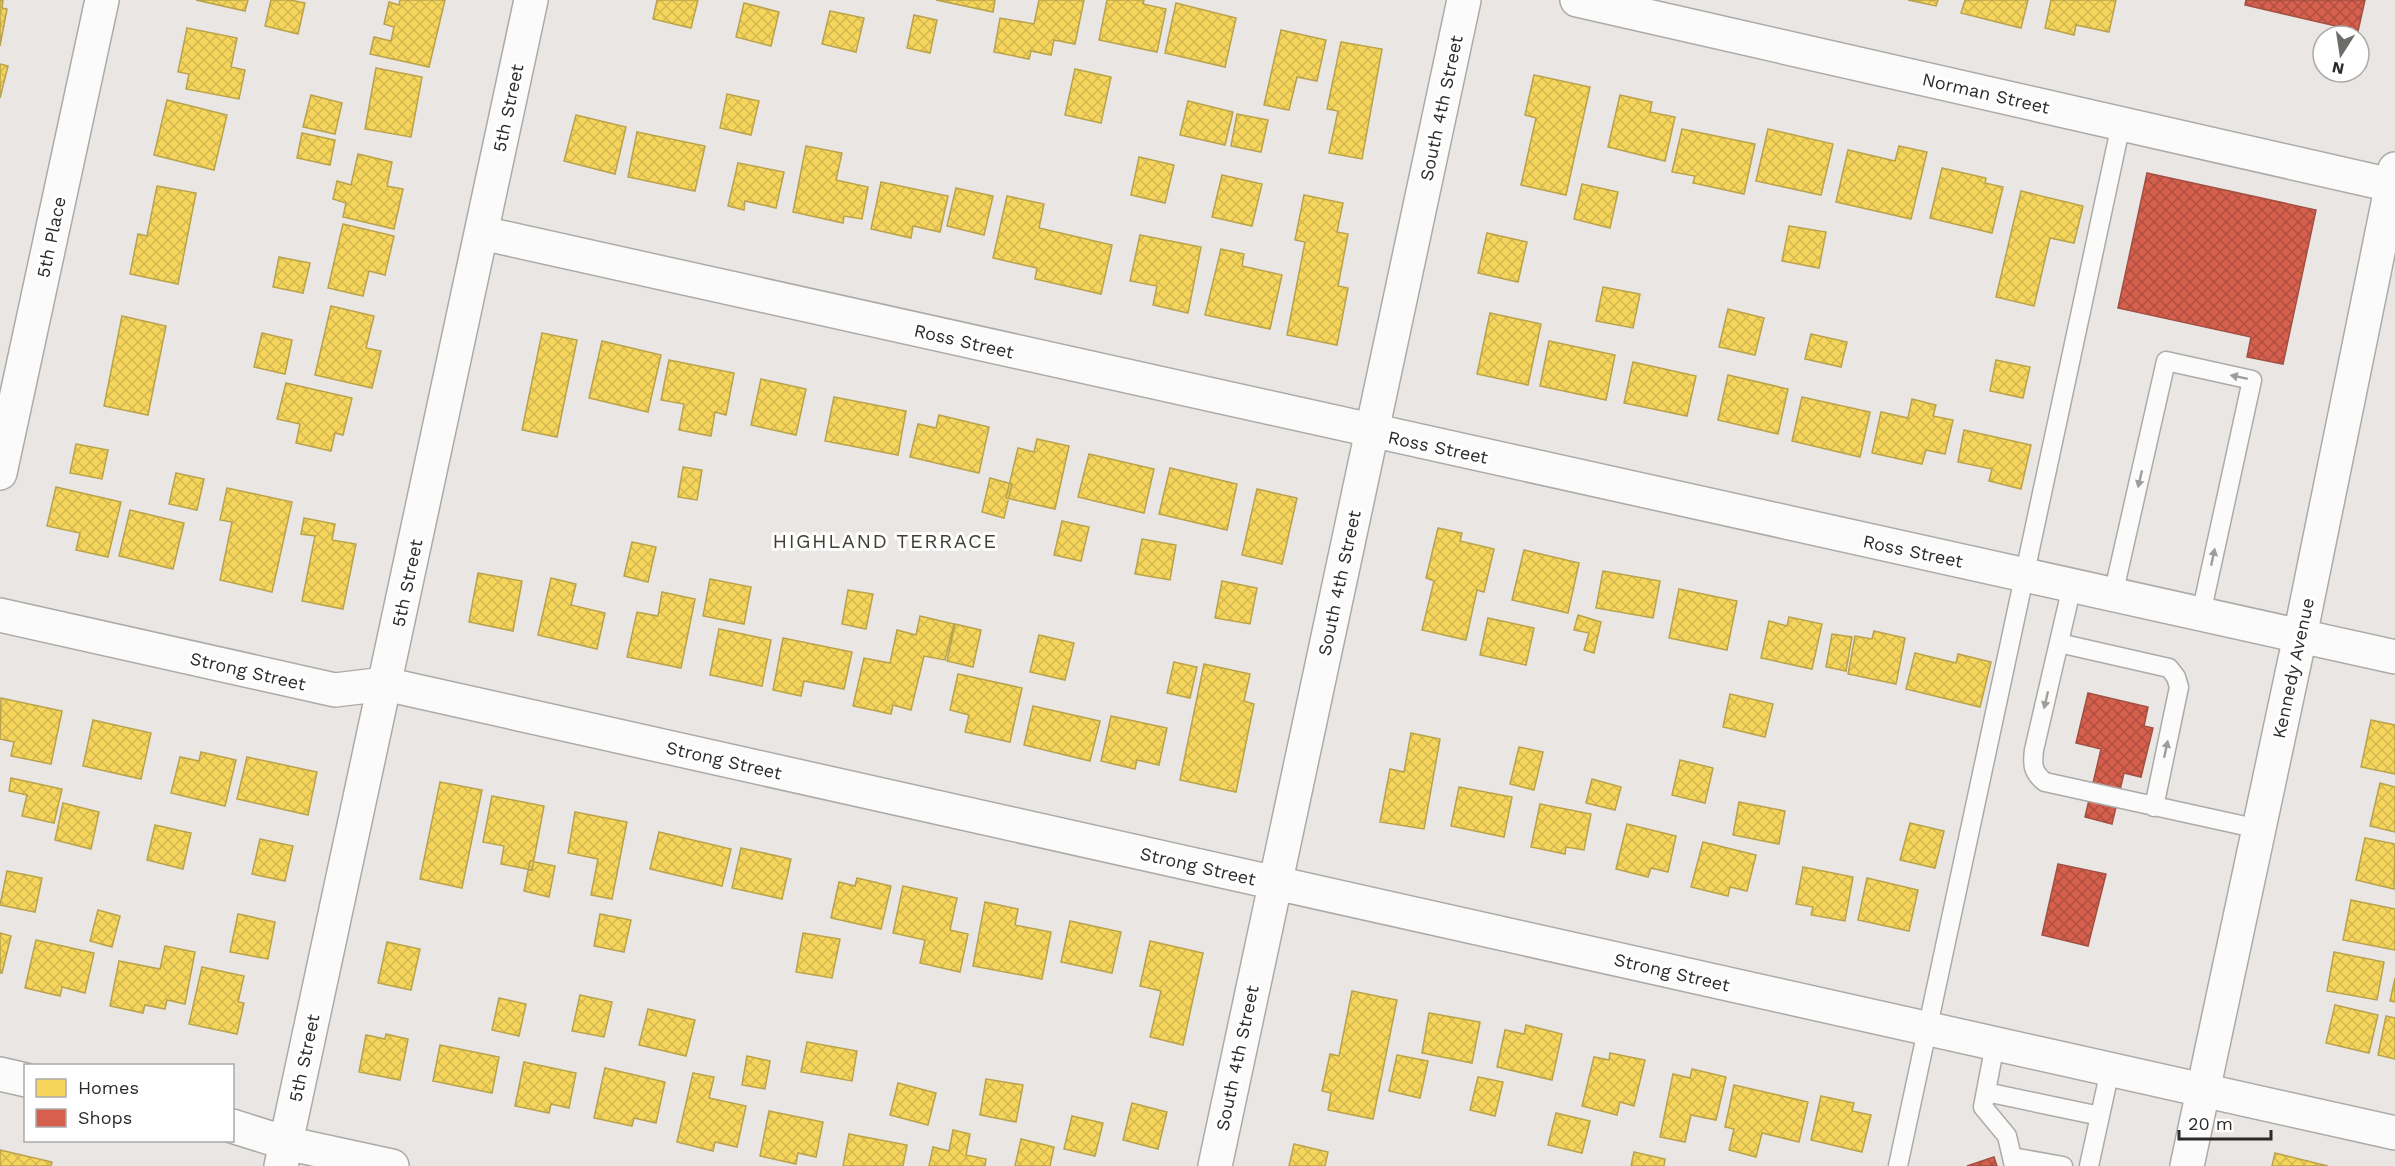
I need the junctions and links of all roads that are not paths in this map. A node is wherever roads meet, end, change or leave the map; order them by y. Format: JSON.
{"nodes":[{"id":1,"x":102,"y":0,"type":"edge"},
{"id":2,"x":531,"y":0,"type":"edge"},
{"id":3,"x":1464,"y":0,"type":"edge"},
{"id":4,"x":1577,"y":0,"type":"edge"},
{"id":5,"x":2121,"y":124,"type":"junction"},
{"id":6,"x":2394,"y":180,"type":"edge"},
{"id":7,"x":482,"y":233,"type":"junction"},
{"id":8,"x":1372,"y":432,"type":"junction"},
{"id":9,"x":0,"y":473,"type":"edge"},
{"id":10,"x":2024,"y":575,"type":"junction"},
{"id":11,"x":2072,"y":586,"type":"junction"},
{"id":12,"x":2113,"y":595,"type":"junction"},
{"id":13,"x":2201,"y":614,"type":"junction"},
{"id":14,"x":0,"y":615,"type":"edge"},
{"id":15,"x":2300,"y":636,"type":"junction"},
{"id":16,"x":2059,"y":643,"type":"junction"},
{"id":17,"x":2395,"y":657,"type":"edge"},
{"id":18,"x":385,"y":684,"type":"junction"},
{"id":19,"x":2154,"y":807,"type":"junction"},
{"id":20,"x":2259,"y":829,"type":"junction"},
{"id":21,"x":1274,"y":884,"type":"junction"},
{"id":22,"x":1926,"y":1029,"type":"junction"},
{"id":23,"x":1995,"y":1044,"type":"junction"},
{"id":24,"x":2110,"y":1070,"type":"junction"},
{"id":25,"x":0,"y":1074,"type":"edge"},
{"id":26,"x":24,"y":1080,"type":"edge"},
{"id":27,"x":2203,"y":1090,"type":"junction"},
{"id":28,"x":1986,"y":1092,"type":"junction"},
{"id":29,"x":2100,"y":1116,"type":"junction"},
{"id":30,"x":234,"y":1127,"type":"edge"},
{"id":31,"x":2395,"y":1133,"type":"edge"},
{"id":32,"x":283,"y":1154,"type":"edge"},
{"id":33,"x":2013,"y":1162,"type":"edge"},
{"id":34,"x":392,"y":1166,"type":"edge"},
{"id":35,"x":1215,"y":1166,"type":"edge"},
{"id":36,"x":1898,"y":1166,"type":"edge"},
{"id":37,"x":2063,"y":1166,"type":"edge"},
{"id":38,"x":2089,"y":1166,"type":"edge"},
{"id":39,"x":2187,"y":1166,"type":"edge"}],
"edges":[{"from":1,"to":9,"type":"street","name":"5th Place"},
{"from":2,"to":7,"type":"street","name":"5th Street"},
{"from":3,"to":8,"type":"street","name":"South 4th Street"},
{"from":4,"to":5,"type":"street","name":"Norman Street"},
{"from":5,"to":6,"type":"street","name":"Norman Street"},
{"from":5,"to":10,"type":"lane"},
{"from":6,"to":15,"type":"street","name":"Kennedy Avenue"},
{"from":7,"to":8,"type":"street","name":"Ross Street"},
{"from":7,"to":18,"type":"street","name":"5th Street"},
{"from":8,"to":10,"type":"street","name":"Ross Street"},
{"from":8,"to":21,"type":"street","name":"South 4th Street"},
{"from":10,"to":11,"type":"street","name":"Ross Street"},
{"from":10,"to":22,"type":"lane"},
{"from":11,"to":12,"type":"street","name":"Ross Street"},
{"from":11,"to":16,"type":"lane"},
{"from":12,"to":13,"type":"street","name":"Ross Street"},
{"from":13,"to":12,"type":"lane","one_way":true},
{"from":13,"to":15,"type":"street","name":"Ross Street"},
{"from":14,"to":18,"type":"street","name":"Strong Street"},
{"from":15,"to":17,"type":"street","name":"Ross Street"},
{"from":15,"to":20,"type":"street","name":"Kennedy Avenue"},
{"from":19,"to":16,"type":"lane","one_way":true},
{"from":16,"to":19,"type":"lane","one_way":true},
{"from":18,"to":21,"type":"street","name":"Strong Street"},
{"from":18,"to":32,"type":"street","name":"5th Street"},
{"from":19,"to":20,"type":"lane"},
{"from":20,"to":27,"type":"street","name":"Kennedy Avenue"},
{"from":21,"to":22,"type":"street","name":"Strong Street"},
{"from":21,"to":35,"type":"street","name":"South 4th Street"},
{"from":22,"to":23,"type":"street","name":"Strong Street"},
{"from":22,"to":36,"type":"lane"},
{"from":23,"to":24,"type":"street","name":"Strong Street"},
{"from":23,"to":28,"type":"lane"},
{"from":24,"to":27,"type":"street","name":"Strong Street"},
{"from":24,"to":29,"type":"lane"},
{"from":25,"to":26,"type":"street"},
{"from":27,"to":31,"type":"street","name":"Strong Street"},
{"from":27,"to":39,"type":"street","name":"Kennedy Avenue"},
{"from":28,"to":29,"type":"lane"},
{"from":28,"to":33,"type":"lane"},
{"from":29,"to":38,"type":"lane"},
{"from":30,"to":32,"type":"street"},
{"from":32,"to":34,"type":"street"},
{"from":33,"to":37,"type":"lane"}]}
